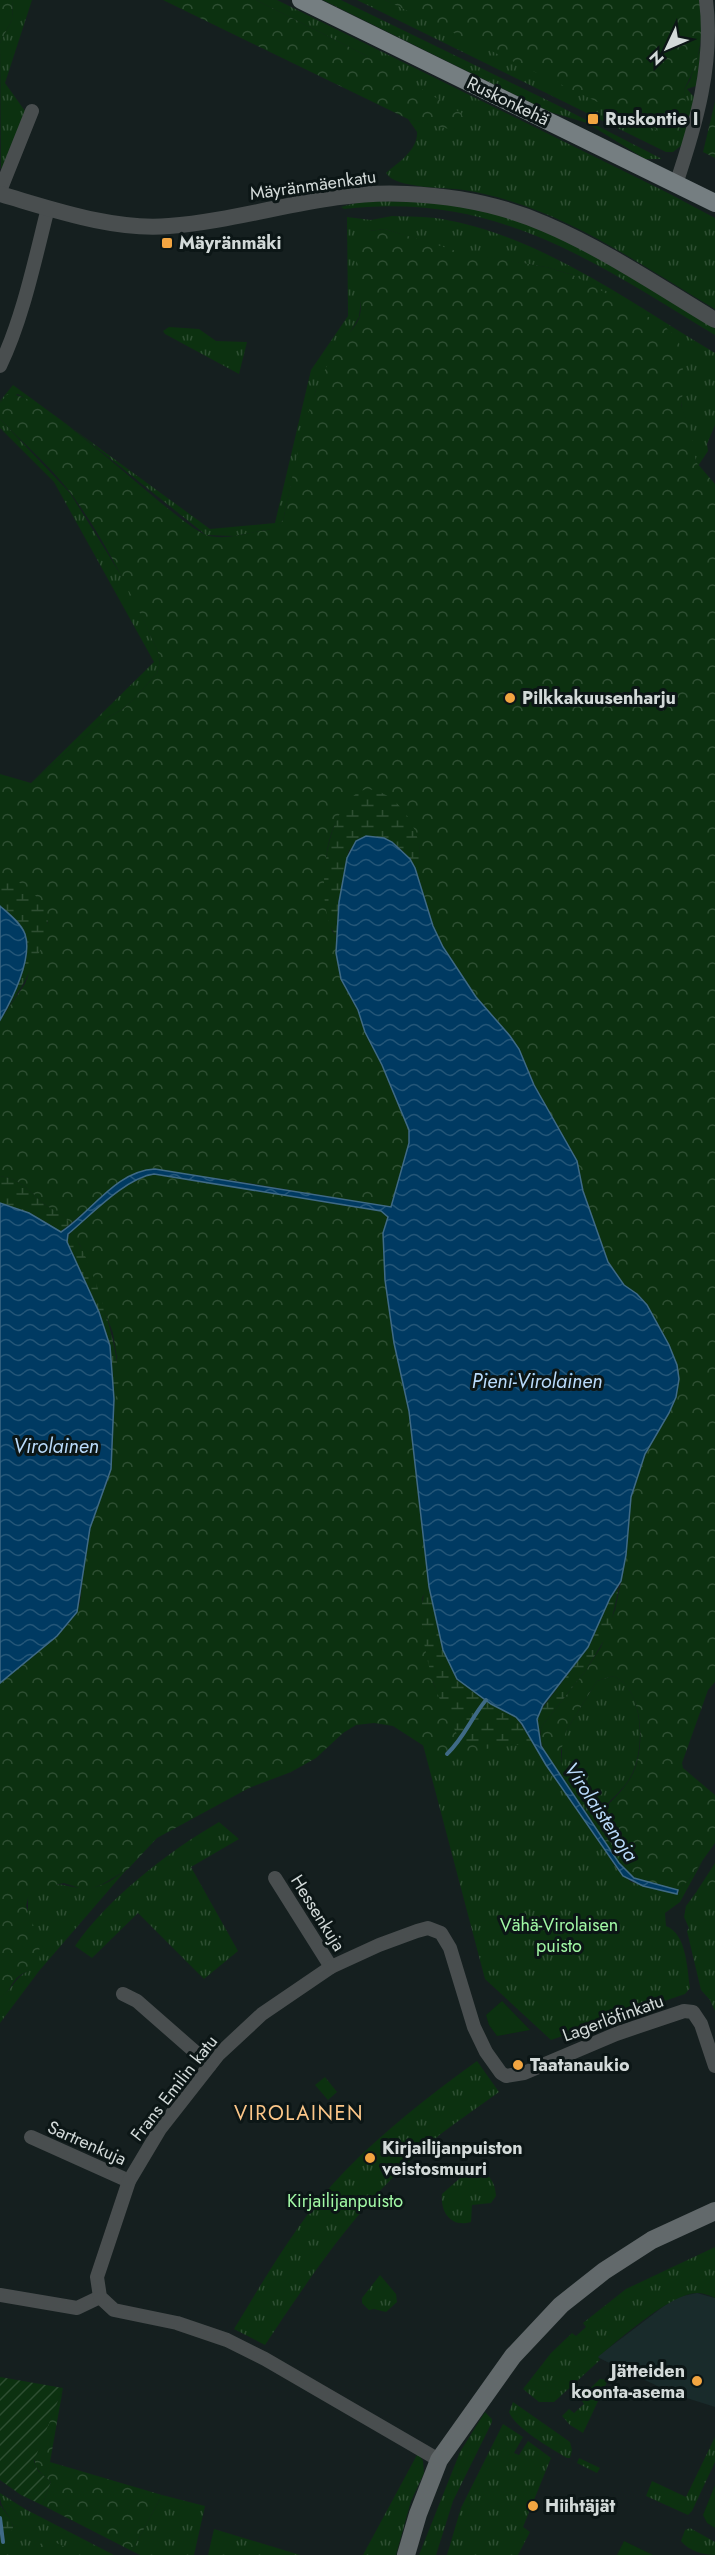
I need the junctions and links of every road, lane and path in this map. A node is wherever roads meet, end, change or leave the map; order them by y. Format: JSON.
{"nodes":[{"id":1,"x":301,"y":0,"type":"edge"},
{"id":2,"x":706,"y":0,"type":"edge"},
{"id":3,"x":32,"y":111,"type":"dead end"},
{"id":4,"x":676,"y":184,"type":"junction"},
{"id":5,"x":0,"y":192,"type":"edge"},
{"id":6,"x":715,"y":203,"type":"edge"},
{"id":7,"x":48,"y":208,"type":"junction"},
{"id":8,"x":715,"y":320,"type":"edge"},
{"id":9,"x":0,"y":366,"type":"edge"},
{"id":10,"x":275,"y":1878,"type":"dead end"},
{"id":11,"x":331,"y":1967,"type":"junction"},
{"id":12,"x":123,"y":1994,"type":"dead end"},
{"id":13,"x":210,"y":2065,"type":"junction"},
{"id":14,"x":495,"y":2065,"type":"joint"},
{"id":15,"x":715,"y":2066,"type":"edge"},
{"id":16,"x":31,"y":2137,"type":"dead end"},
{"id":17,"x":129,"y":2181,"type":"junction"},
{"id":18,"x":715,"y":2211,"type":"edge"},
{"id":19,"x":0,"y":2295,"type":"edge"},
{"id":20,"x":100,"y":2297,"type":"junction"},
{"id":21,"x":440,"y":2460,"type":"junction"},
{"id":22,"x":406,"y":2555,"type":"edge"}],
"edges":[{"from":1,"to":4,"type":"main road","name":"Ruskonkehä"},
{"from":2,"to":4,"type":"street"},
{"from":3,"to":5,"type":"street"},
{"from":4,"to":6,"type":"main road","name":"Ruskonkehä"},
{"from":5,"to":7,"type":"street","name":"Mäyränmäenkatu"},
{"from":7,"to":8,"type":"street","name":"Mäyränmäenkatu"},
{"from":7,"to":9,"type":"street"},
{"from":10,"to":11,"type":"street","name":"Hessenkuja"},
{"from":11,"to":13,"type":"street","name":"Frans Emilin katu"},
{"from":11,"to":14,"type":"street","name":"Frans Emilin katu"},
{"from":12,"to":13,"type":"street"},
{"from":13,"to":17,"type":"street","name":"Frans Emilin katu"},
{"from":14,"to":15,"type":"street","name":"Lagerlöfinkatu"},
{"from":16,"to":17,"type":"street","name":"Sartrenkuja"},
{"from":17,"to":20,"type":"street","name":"Frans Emilin katu"},
{"from":18,"to":21,"type":"main road"},
{"from":19,"to":20,"type":"street"},
{"from":20,"to":21,"type":"street"},
{"from":21,"to":22,"type":"main road"}]}
